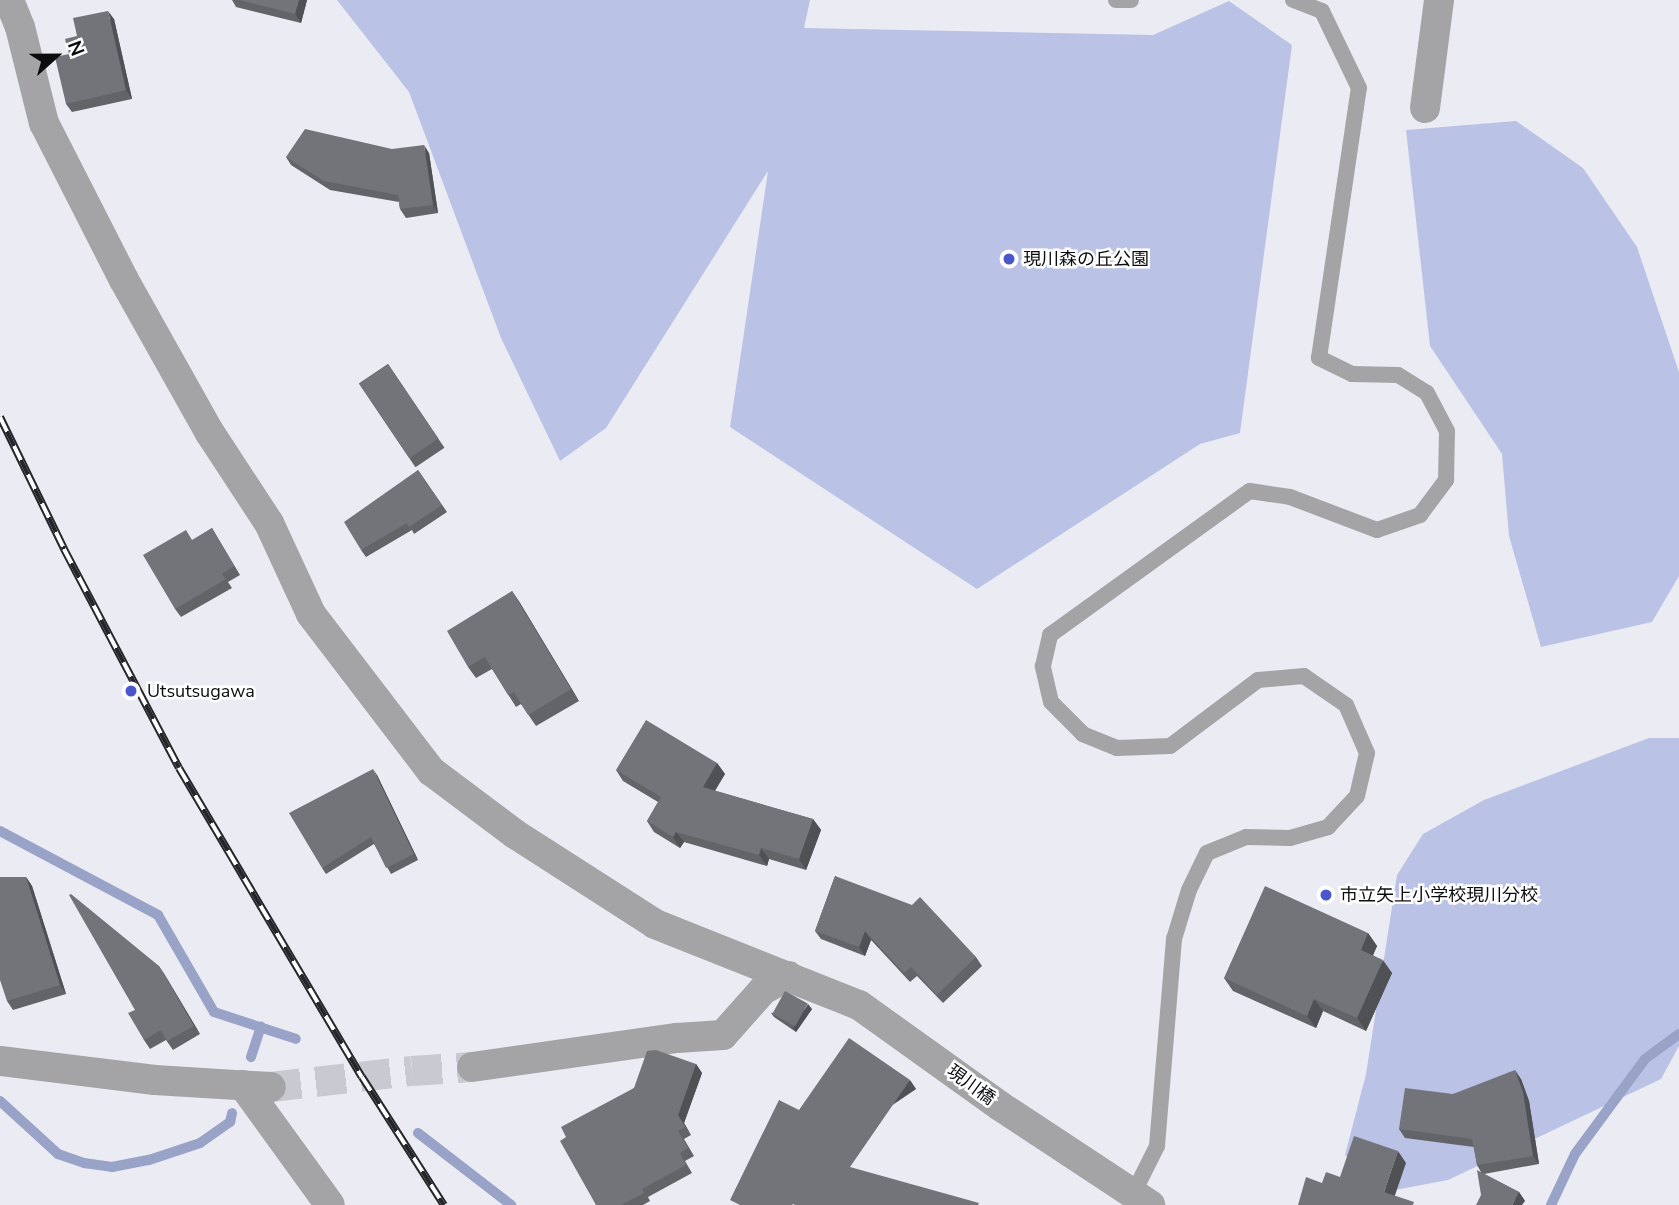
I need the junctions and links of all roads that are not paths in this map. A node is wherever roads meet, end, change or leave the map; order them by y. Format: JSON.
{"nodes":[{"id":1,"x":9,"y":0,"type":"edge"},
{"id":2,"x":1116,"y":0,"type":"edge"},
{"id":3,"x":1131,"y":0,"type":"edge"},
{"id":4,"x":1293,"y":0,"type":"edge"},
{"id":5,"x":1438,"y":0,"type":"edge"},
{"id":6,"x":1425,"y":108,"type":"dead end"},
{"id":7,"x":788,"y":976,"type":"junction"},
{"id":8,"x":0,"y":1062,"type":"edge"},
{"id":9,"x":472,"y":1068,"type":"tunnel mouth"},
{"id":10,"x":1142,"y":1199,"type":"edge"},
{"id":11,"x":330,"y":1205,"type":"edge"}],
"edges":[{"from":1,"to":7,"type":"street","name":"現川橋"},
{"from":2,"to":3,"type":"lane"},
{"from":4,"to":10,"type":"lane"},
{"from":5,"to":6,"type":"street"},
{"from":7,"to":9,"type":"street"},
{"from":7,"to":10,"type":"street","name":"現川橋"},
{"from":8,"to":11,"type":"street"}]}
